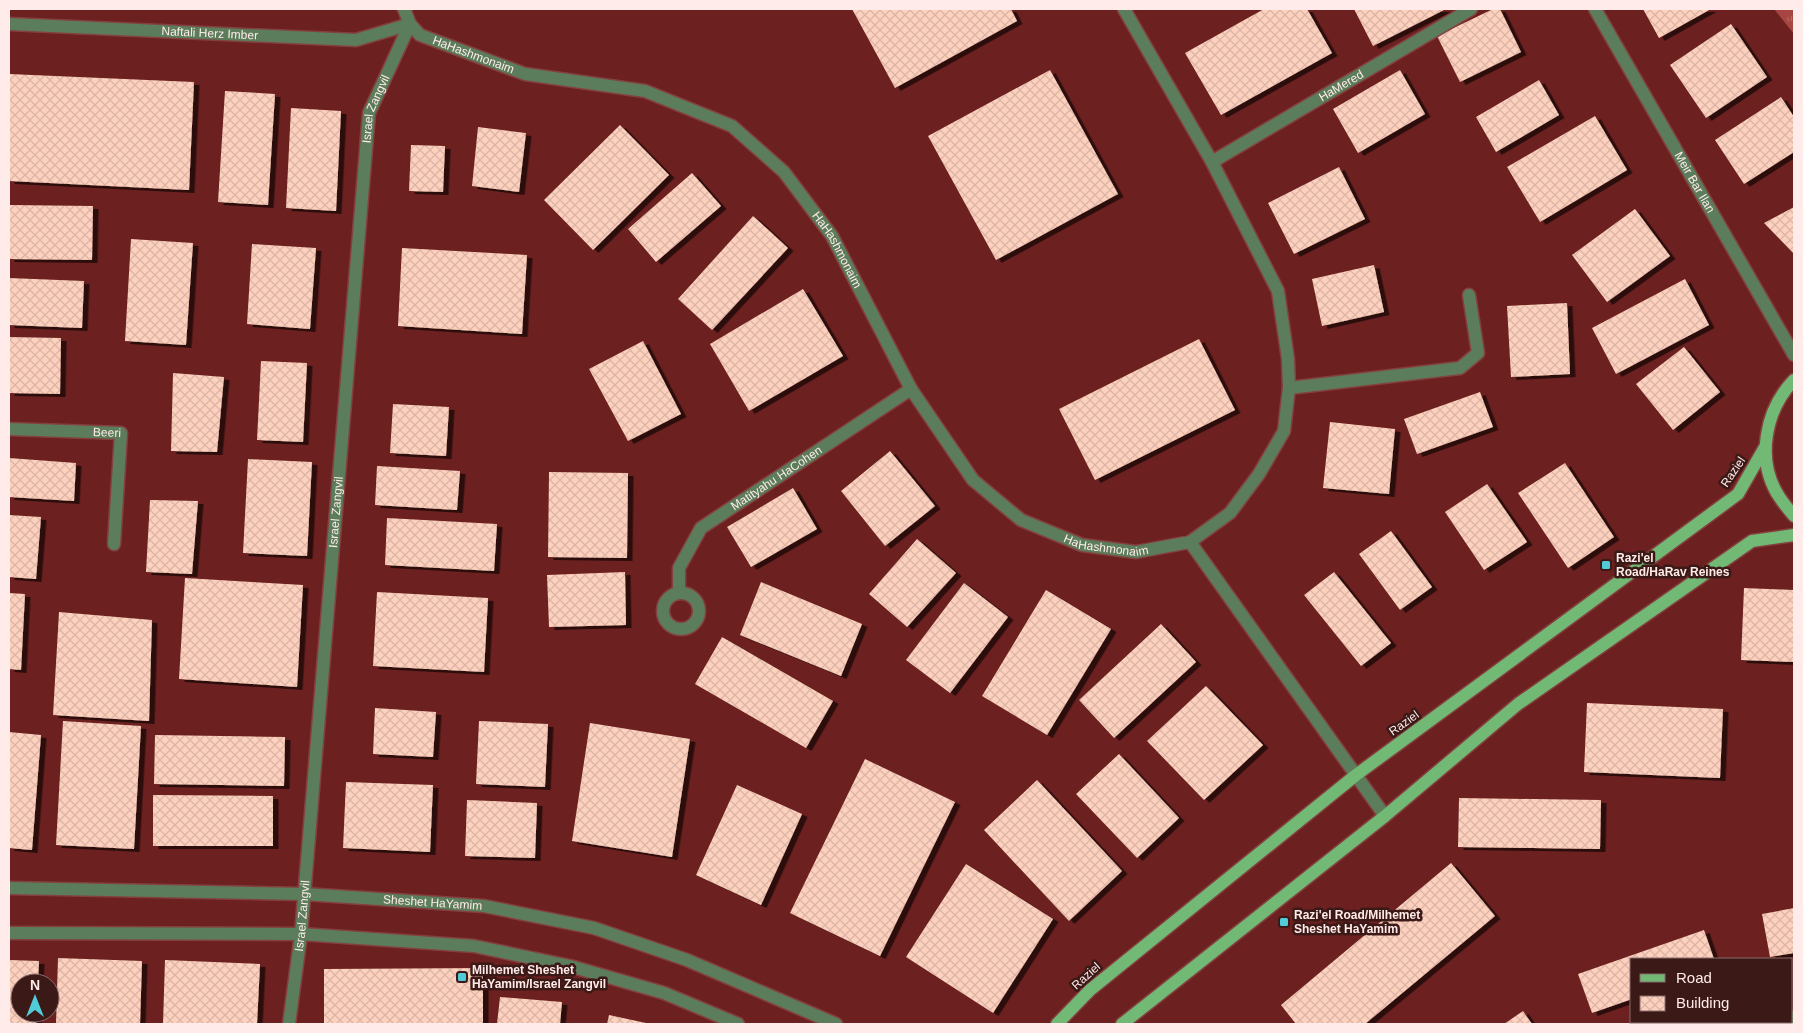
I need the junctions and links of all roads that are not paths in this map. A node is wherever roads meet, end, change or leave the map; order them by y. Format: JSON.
{"nodes":[{"id":1,"x":404,"y":9,"type":"edge"},
{"id":2,"x":1124,"y":9,"type":"edge"},
{"id":3,"x":1471,"y":9,"type":"edge"},
{"id":4,"x":1595,"y":9,"type":"edge"},
{"id":5,"x":9,"y":24,"type":"edge"},
{"id":6,"x":410,"y":24,"type":"junction"},
{"id":7,"x":1212,"y":162,"type":"junction"},
{"id":8,"x":1469,"y":294,"type":"dead end"},
{"id":9,"x":1794,"y":355,"type":"edge"},
{"id":10,"x":1794,"y":380,"type":"edge"},
{"id":11,"x":1290,"y":388,"type":"junction"},
{"id":12,"x":911,"y":389,"type":"junction"},
{"id":13,"x":9,"y":429,"type":"edge"},
{"id":14,"x":1765,"y":447,"type":"junction"},
{"id":15,"x":1794,"y":516,"type":"edge"},
{"id":16,"x":1794,"y":535,"type":"edge"},
{"id":17,"x":1190,"y":542,"type":"junction"},
{"id":18,"x":114,"y":544,"type":"dead end"},
{"id":19,"x":679,"y":593,"type":"dead end"},
{"id":20,"x":1356,"y":775,"type":"junction"},
{"id":21,"x":1385,"y":816,"type":"junction"},
{"id":22,"x":9,"y":888,"type":"edge"},
{"id":23,"x":304,"y":894,"type":"junction"},
{"id":24,"x":9,"y":933,"type":"edge"},
{"id":25,"x":301,"y":934,"type":"junction"},
{"id":26,"x":289,"y":1024,"type":"edge"},
{"id":27,"x":738,"y":1024,"type":"edge"},
{"id":28,"x":836,"y":1024,"type":"edge"},
{"id":29,"x":1057,"y":1024,"type":"edge"},
{"id":30,"x":1122,"y":1024,"type":"edge"}],
"edges":[{"from":1,"to":6,"type":"street"},
{"from":2,"to":7,"type":"street","name":"HaHashmonaim"},
{"from":3,"to":7,"type":"street","name":"HaMered"},
{"from":4,"to":9,"type":"street","name":"Meir Bar Ilan"},
{"from":5,"to":6,"type":"street","name":"Naftali Herz Imber"},
{"from":6,"to":12,"type":"street","name":"HaHashmonaim"},
{"from":6,"to":23,"type":"street","name":"Israel Zangvil"},
{"from":7,"to":11,"type":"street","name":"HaHashmonaim"},
{"from":8,"to":11,"type":"street"},
{"from":10,"to":14,"type":"main road"},
{"from":11,"to":17,"type":"street","name":"HaHashmonaim"},
{"from":12,"to":17,"type":"street","name":"HaHashmonaim"},
{"from":12,"to":19,"type":"street","name":"Matityahu HaCohen"},
{"from":13,"to":18,"type":"street","name":"Beeri"},
{"from":14,"to":15,"type":"main road"},
{"from":14,"to":20,"type":"main road","name":"Raziel"},
{"from":16,"to":21,"type":"main road"},
{"from":17,"to":20,"type":"street"},
{"from":20,"to":21,"type":"street"},
{"from":20,"to":29,"type":"main road","name":"Raziel"},
{"from":21,"to":30,"type":"main road"},
{"from":22,"to":23,"type":"street","name":"Sheshet HaYamim"},
{"from":23,"to":25,"type":"street","name":"Israel Zangvil"},
{"from":23,"to":28,"type":"street","name":"Sheshet HaYamim"},
{"from":24,"to":25,"type":"street"},
{"from":25,"to":26,"type":"street","name":"Israel Zangvil"},
{"from":25,"to":27,"type":"street"}]}
